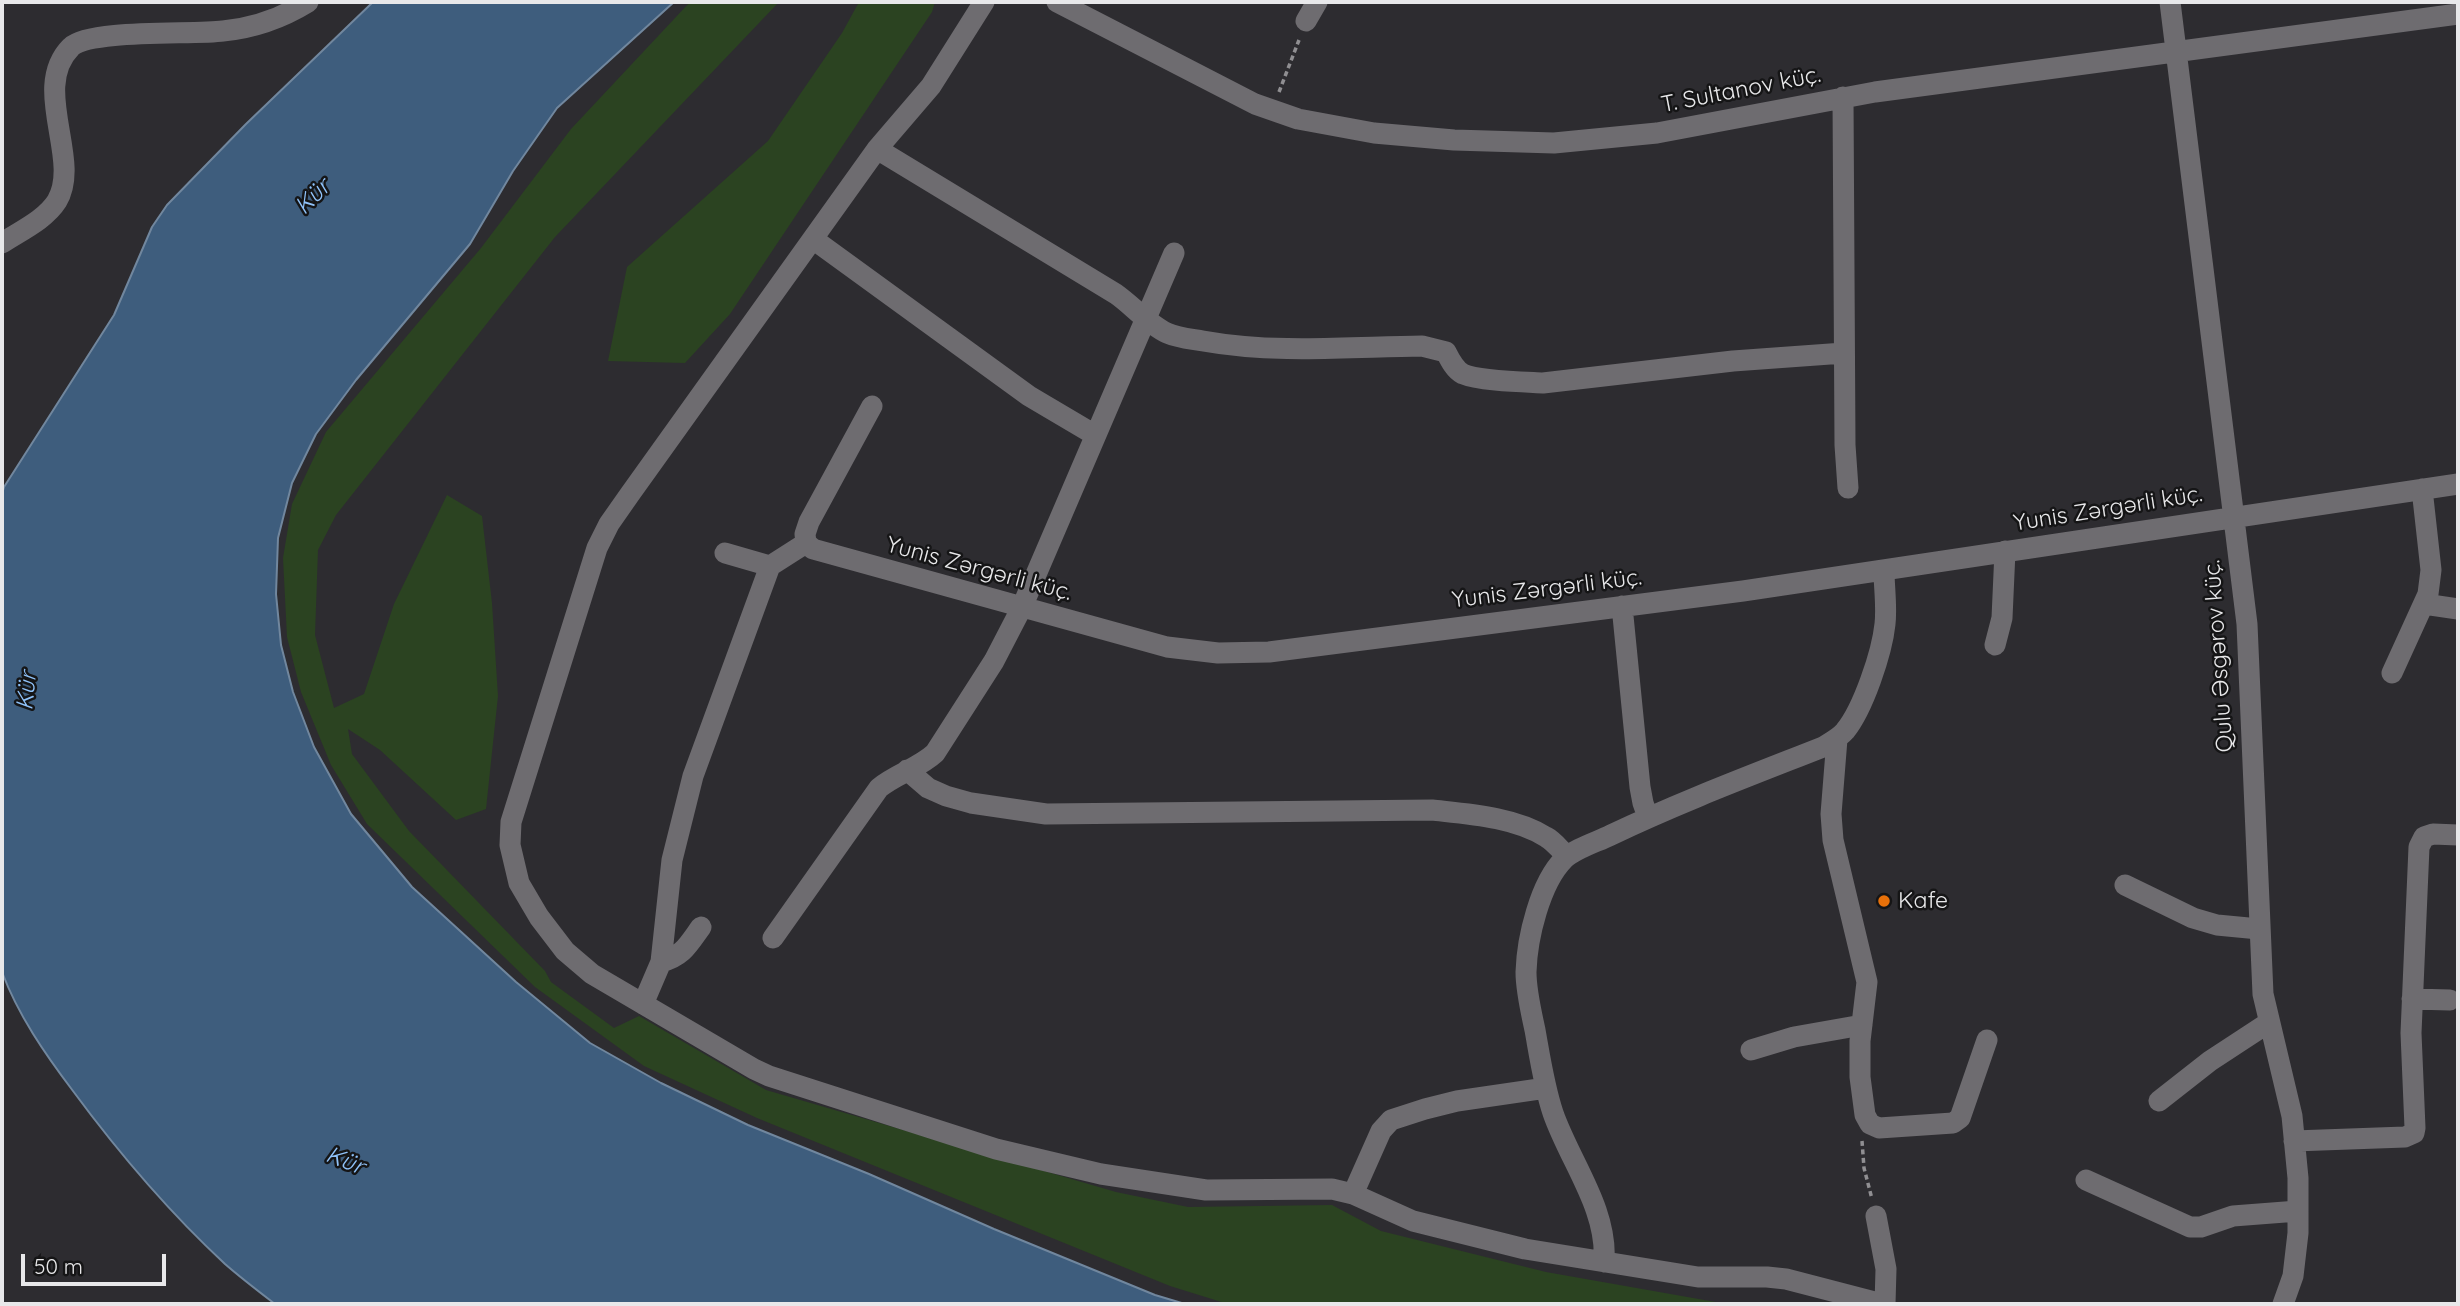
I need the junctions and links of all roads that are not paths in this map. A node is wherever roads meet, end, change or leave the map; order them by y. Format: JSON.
{"nodes":[{"id":1,"x":308,"y":2,"type":"edge"},
{"id":2,"x":984,"y":2,"type":"edge"},
{"id":3,"x":1057,"y":2,"type":"edge"},
{"id":4,"x":1317,"y":2,"type":"edge"},
{"id":5,"x":2170,"y":2,"type":"edge"},
{"id":6,"x":2458,"y":14,"type":"edge"},
{"id":7,"x":1307,"y":21,"type":"road end"},
{"id":8,"x":2176,"y":50,"type":"junction"},
{"id":9,"x":1843,"y":97,"type":"junction"},
{"id":10,"x":877,"y":149,"type":"junction"},
{"id":11,"x":813,"y":239,"type":"junction"},
{"id":12,"x":2,"y":243,"type":"edge"},
{"id":13,"x":1174,"y":253,"type":"dead end"},
{"id":14,"x":1145,"y":317,"type":"junction"},
{"id":15,"x":1844,"y":353,"type":"junction"},
{"id":16,"x":872,"y":406,"type":"dead end"},
{"id":17,"x":1095,"y":435,"type":"junction"},
{"id":18,"x":2458,"y":484,"type":"edge"},
{"id":19,"x":1848,"y":488,"type":"dead end"},
{"id":20,"x":2422,"y":489,"type":"junction"},
{"id":21,"x":2235,"y":517,"type":"junction"},
{"id":22,"x":806,"y":543,"type":"junction"},
{"id":23,"x":2006,"y":551,"type":"junction"},
{"id":24,"x":724,"y":553,"type":"dead end"},
{"id":25,"x":769,"y":566,"type":"junction"},
{"id":26,"x":1884,"y":570,"type":"junction"},
{"id":27,"x":2424,"y":604,"type":"junction"},
{"id":28,"x":1622,"y":606,"type":"junction"},
{"id":29,"x":1022,"y":607,"type":"junction"},
{"id":30,"x":2458,"y":609,"type":"edge"},
{"id":31,"x":1995,"y":645,"type":"dead end"},
{"id":32,"x":2392,"y":673,"type":"dead end"},
{"id":33,"x":1837,"y":739,"type":"junction"},
{"id":34,"x":907,"y":771,"type":"junction"},
{"id":35,"x":1648,"y":817,"type":"junction"},
{"id":36,"x":2458,"y":835,"type":"edge"},
{"id":37,"x":1567,"y":856,"type":"junction"},
{"id":38,"x":2125,"y":886,"type":"dead end"},
{"id":39,"x":701,"y":927,"type":"dead end"},
{"id":40,"x":2259,"y":929,"type":"junction"},
{"id":41,"x":773,"y":938,"type":"dead end"},
{"id":42,"x":661,"y":962,"type":"junction"},
{"id":43,"x":2412,"y":999,"type":"junction"},
{"id":44,"x":2450,"y":1000,"type":"dead end"},
{"id":45,"x":643,"y":1003,"type":"junction"},
{"id":46,"x":2268,"y":1023,"type":"junction"},
{"id":47,"x":1862,"y":1025,"type":"junction"},
{"id":48,"x":1987,"y":1040,"type":"dead end"},
{"id":49,"x":1751,"y":1050,"type":"dead end"},
{"id":50,"x":1546,"y":1088,"type":"junction"},
{"id":51,"x":2159,"y":1101,"type":"dead end"},
{"id":52,"x":2294,"y":1141,"type":"junction"},
{"id":53,"x":2086,"y":1180,"type":"dead end"},
{"id":54,"x":1353,"y":1194,"type":"junction"},
{"id":55,"x":2298,"y":1211,"type":"junction"},
{"id":56,"x":1876,"y":1216,"type":"road end"},
{"id":57,"x":1604,"y":1262,"type":"junction"},
{"id":58,"x":1884,"y":1304,"type":"edge"},
{"id":59,"x":2283,"y":1304,"type":"edge"}],
"edges":[{"from":1,"to":12,"type":"street"},
{"from":2,"to":10,"type":"street"},
{"from":3,"to":9,"type":"street","name":"T. Sultanov küç."},
{"from":4,"to":7,"type":"street"},
{"from":5,"to":8,"type":"street","name":"Qulu Əsgərov küç."},
{"from":6,"to":8,"type":"street","name":"T. Sultanov küç."},
{"from":8,"to":9,"type":"street","name":"T. Sultanov küç."},
{"from":8,"to":21,"type":"street","name":"Qulu Əsgərov küç."},
{"from":9,"to":15,"type":"street"},
{"from":10,"to":11,"type":"street"},
{"from":10,"to":14,"type":"street"},
{"from":11,"to":17,"type":"street"},
{"from":11,"to":45,"type":"street"},
{"from":13,"to":14,"type":"street"},
{"from":14,"to":15,"type":"street"},
{"from":14,"to":17,"type":"street"},
{"from":15,"to":19,"type":"street"},
{"from":16,"to":22,"type":"street"},
{"from":17,"to":29,"type":"street"},
{"from":18,"to":20,"type":"street","name":"Yunis Zərgərli küç."},
{"from":20,"to":21,"type":"street","name":"Yunis Zərgərli küç."},
{"from":20,"to":27,"type":"street"},
{"from":21,"to":23,"type":"street","name":"Yunis Zərgərli küç."},
{"from":21,"to":40,"type":"street","name":"Qulu Əsgərov küç."},
{"from":22,"to":25,"type":"street"},
{"from":22,"to":29,"type":"street","name":"Yunis Zərgərli küç."},
{"from":23,"to":26,"type":"street","name":"Yunis Zərgərli küç."},
{"from":23,"to":31,"type":"street"},
{"from":24,"to":25,"type":"street"},
{"from":25,"to":42,"type":"street"},
{"from":26,"to":28,"type":"street","name":"Yunis Zərgərli küç."},
{"from":26,"to":33,"type":"street"},
{"from":27,"to":30,"type":"street"},
{"from":27,"to":32,"type":"street"},
{"from":28,"to":29,"type":"street","name":"Yunis Zərgərli küç."},
{"from":28,"to":35,"type":"street"},
{"from":29,"to":34,"type":"street"},
{"from":33,"to":35,"type":"street"},
{"from":33,"to":47,"type":"street"},
{"from":34,"to":37,"type":"street"},
{"from":34,"to":41,"type":"street"},
{"from":35,"to":37,"type":"street"},
{"from":36,"to":43,"type":"street"},
{"from":37,"to":50,"type":"street"},
{"from":38,"to":40,"type":"street"},
{"from":39,"to":42,"type":"street"},
{"from":40,"to":46,"type":"street","name":"Qulu Əsgərov küç."},
{"from":42,"to":45,"type":"street"},
{"from":43,"to":44,"type":"street"},
{"from":43,"to":52,"type":"street"},
{"from":45,"to":54,"type":"street"},
{"from":46,"to":51,"type":"street"},
{"from":46,"to":52,"type":"street","name":"Qulu Əsgərov küç."},
{"from":47,"to":48,"type":"street"},
{"from":47,"to":49,"type":"street"},
{"from":50,"to":54,"type":"street"},
{"from":50,"to":57,"type":"street"},
{"from":52,"to":55,"type":"street","name":"Qulu Əsgərov küç."},
{"from":53,"to":55,"type":"street"},
{"from":54,"to":57,"type":"street"},
{"from":55,"to":59,"type":"street","name":"Qulu Əsgərov küç."},
{"from":56,"to":58,"type":"street"},
{"from":57,"to":58,"type":"street"}]}
